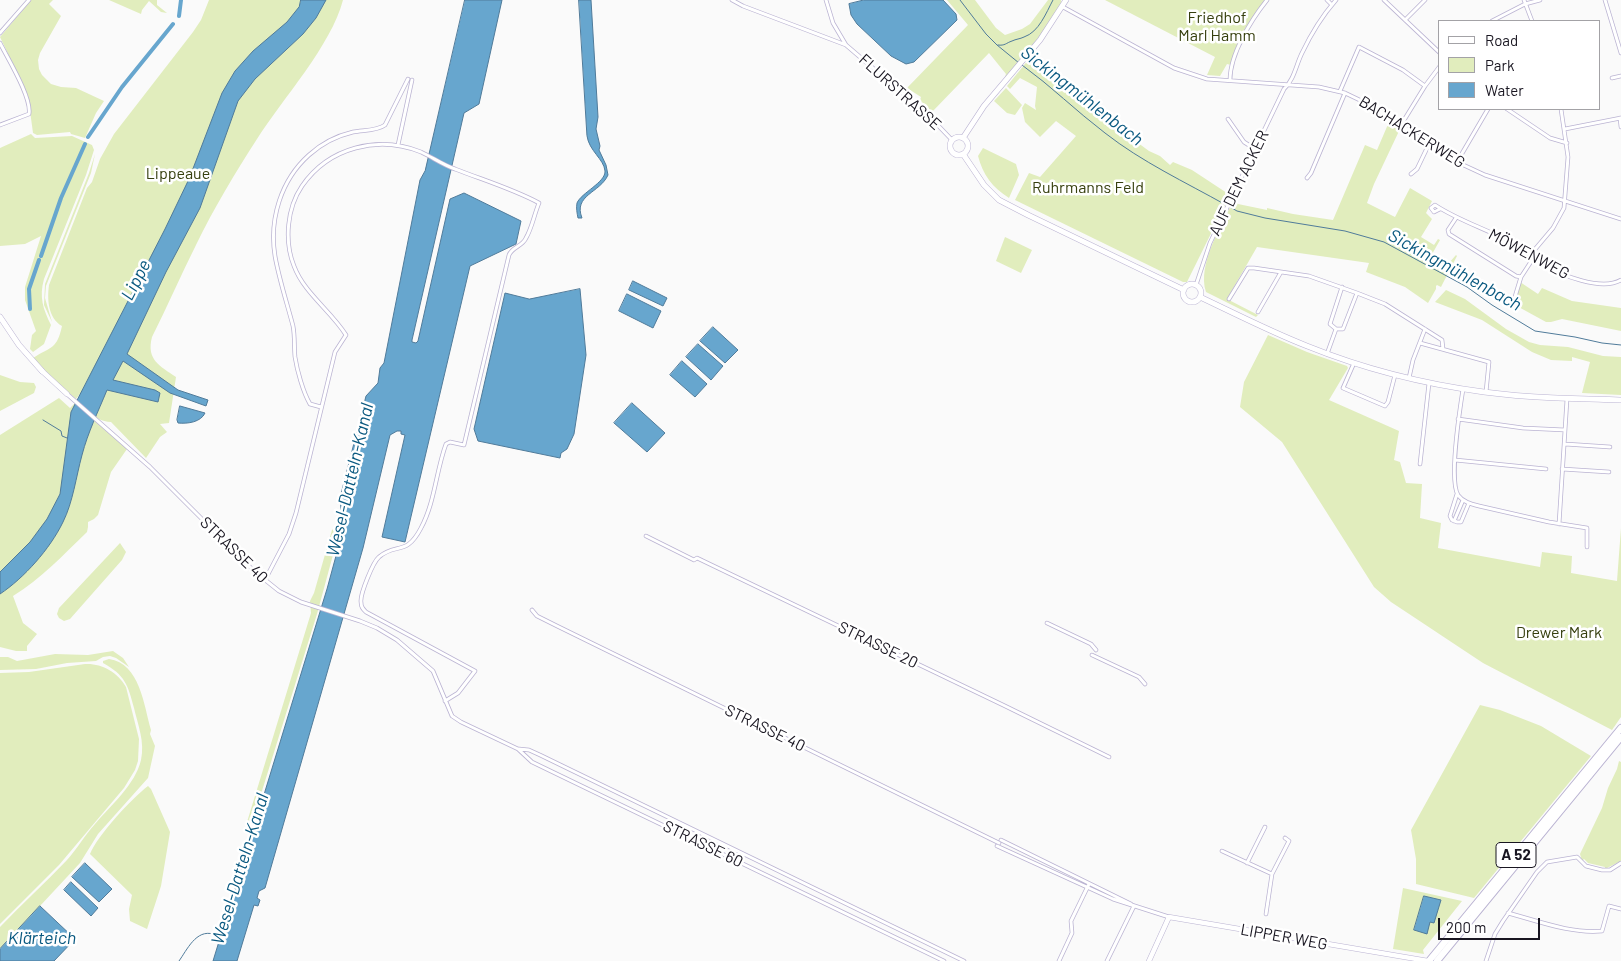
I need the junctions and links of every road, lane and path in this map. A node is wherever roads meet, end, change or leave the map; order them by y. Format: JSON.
{"nodes":[{"id":1,"x":29,"y":0,"type":"edge"},
{"id":2,"x":732,"y":0,"type":"edge"},
{"id":3,"x":826,"y":0,"type":"edge"},
{"id":4,"x":1066,"y":0,"type":"edge"},
{"id":5,"x":1267,"y":0,"type":"edge"},
{"id":6,"x":1327,"y":0,"type":"edge"},
{"id":7,"x":1336,"y":0,"type":"edge"},
{"id":8,"x":1384,"y":0,"type":"edge"},
{"id":9,"x":1425,"y":0,"type":"edge"},
{"id":10,"x":1540,"y":0,"type":"edge"},
{"id":11,"x":1605,"y":0,"type":"edge"},
{"id":12,"x":1525,"y":2,"type":"edge"},
{"id":13,"x":1332,"y":5,"type":"junction"},
{"id":14,"x":1063,"y":7,"type":"junction"},
{"id":15,"x":1406,"y":20,"type":"junction"},
{"id":16,"x":1494,"y":20,"type":"edge"},
{"id":17,"x":1532,"y":20,"type":"edge"},
{"id":18,"x":0,"y":33,"type":"edge"},
{"id":19,"x":0,"y":43,"type":"edge"},
{"id":20,"x":846,"y":45,"type":"junction"},
{"id":21,"x":1438,"y":51,"type":"edge"},
{"id":22,"x":1621,"y":53,"type":"edge"},
{"id":23,"x":1438,"y":69,"type":"edge"},
{"id":24,"x":1621,"y":76,"type":"edge"},
{"id":25,"x":408,"y":78,"type":"dead end"},
{"id":26,"x":1612,"y":78,"type":"dead end"},
{"id":27,"x":412,"y":80,"type":"dead end"},
{"id":28,"x":1230,"y":80,"type":"junction"},
{"id":29,"x":1289,"y":85,"type":"junction"},
{"id":30,"x":1425,"y":86,"type":"junction"},
{"id":31,"x":1340,"y":91,"type":"junction"},
{"id":32,"x":1345,"y":93,"type":"junction"},
{"id":33,"x":1487,"y":110,"type":"edge"},
{"id":34,"x":1508,"y":110,"type":"edge"},
{"id":35,"x":1561,"y":110,"type":"edge"},
{"id":36,"x":1228,"y":118,"type":"dead end"},
{"id":37,"x":1620,"y":118,"type":"edge"},
{"id":38,"x":0,"y":125,"type":"edge"},
{"id":39,"x":1401,"y":125,"type":"junction"},
{"id":40,"x":1621,"y":127,"type":"edge"},
{"id":41,"x":1565,"y":129,"type":"junction"},
{"id":42,"x":963,"y":138,"type":"junction"},
{"id":43,"x":952,"y":140,"type":"junction"},
{"id":44,"x":1567,"y":142,"type":"junction"},
{"id":45,"x":1429,"y":144,"type":"junction"},
{"id":46,"x":398,"y":145,"type":"junction"},
{"id":47,"x":1255,"y":150,"type":"junction"},
{"id":48,"x":963,"y":154,"type":"junction"},
{"id":49,"x":1457,"y":162,"type":"junction"},
{"id":50,"x":1411,"y":174,"type":"dead end"},
{"id":51,"x":1307,"y":178,"type":"dead end"},
{"id":52,"x":1565,"y":202,"type":"junction"},
{"id":53,"x":1440,"y":209,"type":"dead end"},
{"id":54,"x":1456,"y":218,"type":"junction"},
{"id":55,"x":1621,"y":219,"type":"edge"},
{"id":56,"x":1532,"y":256,"type":"junction"},
{"id":57,"x":1281,"y":272,"type":"junction"},
{"id":58,"x":1521,"y":277,"type":"junction"},
{"id":59,"x":1621,"y":280,"type":"edge"},
{"id":60,"x":1196,"y":285,"type":"junction"},
{"id":61,"x":1342,"y":287,"type":"junction"},
{"id":62,"x":1184,"y":290,"type":"junction"},
{"id":63,"x":1357,"y":292,"type":"junction"},
{"id":64,"x":1200,"y":296,"type":"junction"},
{"id":65,"x":1229,"y":299,"type":"dead end"},
{"id":66,"x":1514,"y":300,"type":"dead end"},
{"id":67,"x":1258,"y":312,"type":"dead end"},
{"id":68,"x":0,"y":317,"type":"edge"},
{"id":69,"x":1336,"y":329,"type":"junction"},
{"id":70,"x":1425,"y":329,"type":"junction"},
{"id":71,"x":1420,"y":343,"type":"junction"},
{"id":72,"x":1443,"y":349,"type":"junction"},
{"id":73,"x":1327,"y":354,"type":"junction"},
{"id":74,"x":1354,"y":363,"type":"junction"},
{"id":75,"x":42,"y":371,"type":"joint"},
{"id":76,"x":1396,"y":374,"type":"junction"},
{"id":77,"x":1409,"y":378,"type":"junction"},
{"id":78,"x":1429,"y":382,"type":"junction"},
{"id":79,"x":1463,"y":389,"type":"junction"},
{"id":80,"x":1486,"y":392,"type":"junction"},
{"id":81,"x":67,"y":394,"type":"joint"},
{"id":82,"x":1567,"y":398,"type":"junction"},
{"id":83,"x":1621,"y":400,"type":"edge"},
{"id":84,"x":322,"y":407,"type":"junction"},
{"id":85,"x":1458,"y":419,"type":"junction"},
{"id":86,"x":1565,"y":430,"type":"junction"},
{"id":87,"x":1565,"y":444,"type":"junction"},
{"id":88,"x":1610,"y":447,"type":"dead end"},
{"id":89,"x":1456,"y":460,"type":"junction"},
{"id":90,"x":1420,"y":464,"type":"dead end"},
{"id":91,"x":1546,"y":469,"type":"dead end"},
{"id":92,"x":1562,"y":469,"type":"junction"},
{"id":93,"x":1609,"y":472,"type":"dead end"},
{"id":94,"x":1457,"y":494,"type":"junction"},
{"id":95,"x":1463,"y":500,"type":"junction"},
{"id":96,"x":1469,"y":503,"type":"junction"},
{"id":97,"x":1454,"y":521,"type":"junction"},
{"id":98,"x":1559,"y":524,"type":"junction"},
{"id":99,"x":646,"y":536,"type":"dead end"},
{"id":100,"x":1587,"y":547,"type":"dead end"},
{"id":101,"x":265,"y":580,"type":"junction"},
{"id":102,"x":532,"y":610,"type":"dead end"},
{"id":103,"x":1047,"y":623,"type":"dead end"},
{"id":104,"x":1096,"y":650,"type":"dead end"},
{"id":105,"x":1092,"y":655,"type":"dead end"},
{"id":106,"x":1144,"y":684,"type":"dead end"},
{"id":107,"x":445,"y":701,"type":"junction"},
{"id":108,"x":1621,"y":728,"type":"edge"},
{"id":109,"x":1619,"y":737,"type":"edge"},
{"id":110,"x":518,"y":750,"type":"junction"},
{"id":111,"x":1109,"y":757,"type":"dead end"},
{"id":112,"x":1265,"y":827,"type":"dead end"},
{"id":113,"x":1285,"y":838,"type":"dead end"},
{"id":114,"x":999,"y":843,"type":"junction"},
{"id":115,"x":1222,"y":851,"type":"dead end"},
{"id":116,"x":1247,"y":863,"type":"junction"},
{"id":117,"x":1621,"y":863,"type":"edge"},
{"id":118,"x":1272,"y":874,"type":"junction"},
{"id":119,"x":1089,"y":884,"type":"junction"},
{"id":120,"x":1088,"y":889,"type":"junction"},
{"id":121,"x":1113,"y":898,"type":"junction"},
{"id":122,"x":1134,"y":906,"type":"junction"},
{"id":123,"x":1621,"y":909,"type":"edge"},
{"id":124,"x":1266,"y":914,"type":"dead end"},
{"id":125,"x":1508,"y":914,"type":"junction"},
{"id":126,"x":1169,"y":917,"type":"junction"},
{"id":127,"x":1433,"y":959,"type":"edge"},
{"id":128,"x":944,"y":961,"type":"edge"},
{"id":129,"x":964,"y":961,"type":"edge"},
{"id":130,"x":1059,"y":961,"type":"edge"},
{"id":131,"x":1107,"y":961,"type":"edge"},
{"id":132,"x":1149,"y":961,"type":"edge"},
{"id":133,"x":1486,"y":961,"type":"edge"}],
"edges":[{"from":1,"to":18,"type":"street"},
{"from":2,"to":20,"type":"street"},
{"from":3,"to":20,"type":"street"},
{"from":4,"to":14,"type":"main road"},
{"from":5,"to":28,"type":"street"},
{"from":6,"to":13,"type":"street"},
{"from":7,"to":13,"type":"street","name":"AUF DEM ACKER"},
{"from":8,"to":15,"type":"street"},
{"from":9,"to":15,"type":"street"},
{"from":10,"to":12,"type":"street"},
{"from":11,"to":22,"type":"street"},
{"from":12,"to":16,"type":"street"},
{"from":12,"to":17,"type":"street"},
{"from":13,"to":29,"type":"street","name":"AUF DEM ACKER"},
{"from":14,"to":28,"type":"street","name":"BACHACKERWEG"},
{"from":14,"to":42,"type":"main road"},
{"from":15,"to":21,"type":"street"},
{"from":19,"to":38,"type":"street"},
{"from":20,"to":43,"type":"street","name":"FLURSTRASSE"},
{"from":23,"to":30,"type":"street"},
{"from":24,"to":26,"type":"street"},
{"from":25,"to":84,"type":"street"},
{"from":27,"to":46,"type":"street"},
{"from":28,"to":29,"type":"street","name":"BACHACKERWEG"},
{"from":29,"to":31,"type":"street","name":"BACHACKERWEG"},
{"from":29,"to":47,"type":"street","name":"AUF DEM ACKER"},
{"from":30,"to":31,"type":"street"},
{"from":30,"to":39,"type":"street"},
{"from":31,"to":32,"type":"street","name":"BACHACKERWEG"},
{"from":32,"to":39,"type":"street","name":"BACHACKERWEG"},
{"from":32,"to":51,"type":"street"},
{"from":33,"to":49,"type":"street"},
{"from":34,"to":44,"type":"street"},
{"from":35,"to":41,"type":"street"},
{"from":36,"to":47,"type":"street"},
{"from":37,"to":40,"type":"street"},
{"from":37,"to":41,"type":"street"},
{"from":39,"to":45,"type":"street","name":"BACHACKERWEG"},
{"from":41,"to":44,"type":"street"},
{"from":42,"to":43,"type":"main road"},
{"from":42,"to":48,"type":"main road"},
{"from":43,"to":48,"type":"main road"},
{"from":44,"to":52,"type":"street"},
{"from":45,"to":49,"type":"street","name":"BACHACKERWEG"},
{"from":45,"to":50,"type":"street"},
{"from":46,"to":84,"type":"street"},
{"from":46,"to":107,"type":"street"},
{"from":47,"to":60,"type":"street","name":"AUF DEM ACKER"},
{"from":48,"to":62,"type":"main road"},
{"from":49,"to":52,"type":"street","name":"BACHACKERWEG"},
{"from":52,"to":55,"type":"street","name":"BACHACKERWEG"},
{"from":52,"to":56,"type":"street"},
{"from":53,"to":54,"type":"street","name":"MÖWENWEG"},
{"from":54,"to":56,"type":"street","name":"MÖWENWEG"},
{"from":54,"to":58,"type":"street"},
{"from":56,"to":58,"type":"street"},
{"from":56,"to":59,"type":"street","name":"MÖWENWEG"},
{"from":57,"to":61,"type":"street"},
{"from":57,"to":65,"type":"street"},
{"from":57,"to":67,"type":"street"},
{"from":58,"to":66,"type":"street"},
{"from":60,"to":62,"type":"main road"},
{"from":60,"to":64,"type":"main road"},
{"from":61,"to":63,"type":"street"},
{"from":61,"to":69,"type":"street"},
{"from":62,"to":64,"type":"main road"},
{"from":63,"to":69,"type":"street"},
{"from":63,"to":70,"type":"street"},
{"from":64,"to":73,"type":"main road"},
{"from":68,"to":75,"type":"main road"},
{"from":69,"to":73,"type":"street"},
{"from":70,"to":71,"type":"street"},
{"from":70,"to":72,"type":"street"},
{"from":71,"to":72,"type":"street"},
{"from":71,"to":77,"type":"street"},
{"from":72,"to":80,"type":"street"},
{"from":73,"to":74,"type":"main road"},
{"from":74,"to":76,"type":"main road"},
{"from":74,"to":76,"type":"street"},
{"from":75,"to":81,"type":"street"},
{"from":76,"to":77,"type":"main road"},
{"from":77,"to":78,"type":"main road"},
{"from":78,"to":79,"type":"main road"},
{"from":78,"to":90,"type":"street"},
{"from":79,"to":80,"type":"main road"},
{"from":79,"to":85,"type":"street"},
{"from":80,"to":82,"type":"main road"},
{"from":81,"to":101,"type":"street","name":"STRASSE 40"},
{"from":82,"to":83,"type":"main road"},
{"from":82,"to":86,"type":"street"},
{"from":84,"to":101,"type":"street"},
{"from":85,"to":86,"type":"street"},
{"from":85,"to":89,"type":"street"},
{"from":86,"to":87,"type":"street"},
{"from":87,"to":88,"type":"street"},
{"from":87,"to":92,"type":"street"},
{"from":89,"to":91,"type":"street"},
{"from":89,"to":94,"type":"street"},
{"from":92,"to":93,"type":"street"},
{"from":92,"to":98,"type":"street"},
{"from":94,"to":95,"type":"street"},
{"from":94,"to":97,"type":"street"},
{"from":95,"to":96,"type":"street"},
{"from":95,"to":97,"type":"street"},
{"from":96,"to":97,"type":"street"},
{"from":96,"to":98,"type":"street"},
{"from":98,"to":100,"type":"street"},
{"from":99,"to":111,"type":"street","name":"STRASSE 20"},
{"from":101,"to":107,"type":"street","name":"STRASSE 40"},
{"from":102,"to":114,"type":"street","name":"STRASSE 40"},
{"from":103,"to":104,"type":"street"},
{"from":105,"to":106,"type":"street"},
{"from":107,"to":110,"type":"street","name":"STRASSE 60"},
{"from":108,"to":109,"type":"highway","number":"A 52"},
{"from":109,"to":127,"type":"highway","number":"A 52"},
{"from":110,"to":128,"type":"street","name":"STRASSE 60"},
{"from":110,"to":129,"type":"street"},
{"from":112,"to":116,"type":"street"},
{"from":113,"to":118,"type":"street"},
{"from":114,"to":119,"type":"street"},
{"from":114,"to":120,"type":"street","name":"STRASSE 40"},
{"from":115,"to":116,"type":"street"},
{"from":116,"to":118,"type":"street"},
{"from":117,"to":125,"type":"street"},
{"from":118,"to":124,"type":"street"},
{"from":119,"to":120,"type":"street"},
{"from":119,"to":121,"type":"street"},
{"from":120,"to":121,"type":"street","name":"STRASSE 40"},
{"from":120,"to":130,"type":"street"},
{"from":121,"to":122,"type":"street"},
{"from":122,"to":126,"type":"street"},
{"from":122,"to":131,"type":"street"},
{"from":123,"to":125,"type":"street"},
{"from":125,"to":133,"type":"street"},
{"from":126,"to":127,"type":"street","name":"LIPPER WEG"},
{"from":126,"to":132,"type":"street"}]}
